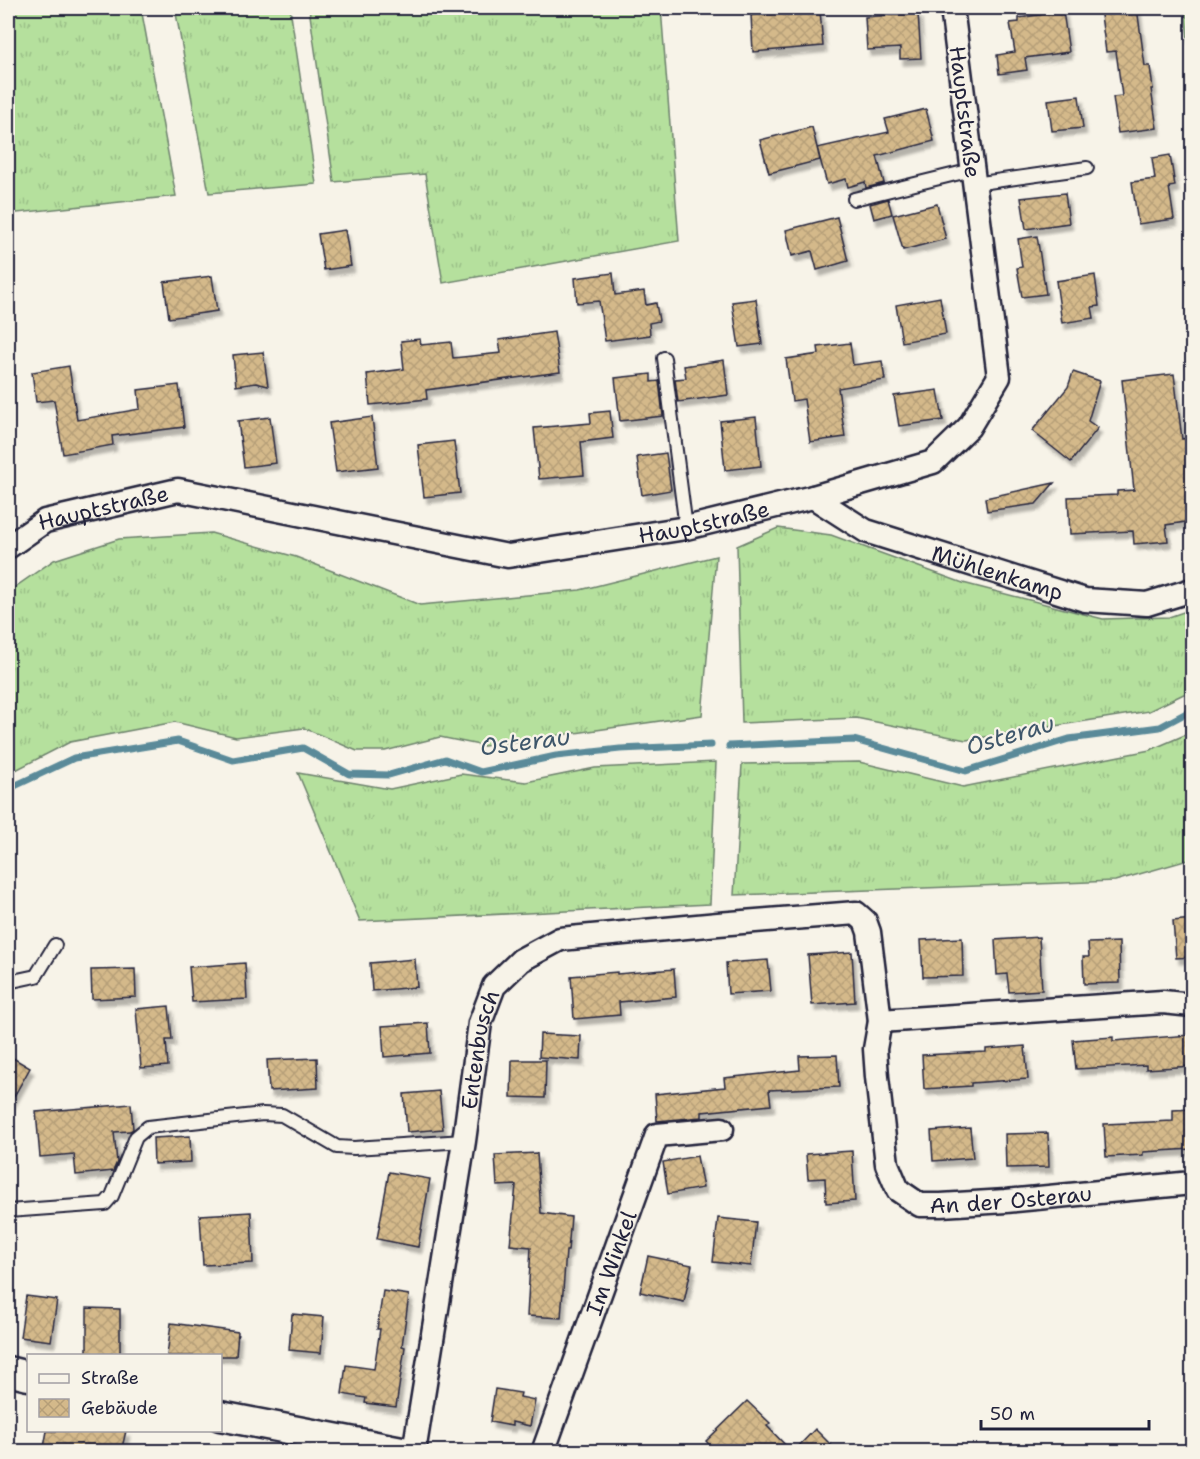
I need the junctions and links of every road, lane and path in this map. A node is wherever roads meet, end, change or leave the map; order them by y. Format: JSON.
{"nodes":[{"id":1,"x":952,"y":8,"type":"edge"},
{"id":2,"x":1087,"y":168,"type":"dead end"},
{"id":3,"x":973,"y":177,"type":"junction"},
{"id":4,"x":854,"y":199,"type":"dead end"},
{"id":5,"x":664,"y":358,"type":"dead end"},
{"id":6,"x":813,"y":497,"type":"junction"},
{"id":7,"x":686,"y":528,"type":"junction"},
{"id":8,"x":8,"y":547,"type":"edge"},
{"id":9,"x":1192,"y":590,"type":"edge"},
{"id":10,"x":856,"y":914,"type":"joint"},
{"id":11,"x":55,"y":945,"type":"dead end"},
{"id":12,"x":8,"y":982,"type":"edge"},
{"id":13,"x":1192,"y":1005,"type":"edge"},
{"id":14,"x":880,"y":1021,"type":"junction"},
{"id":15,"x":722,"y":1128,"type":"dead end"},
{"id":16,"x":464,"y":1140,"type":"junction"},
{"id":17,"x":1192,"y":1183,"type":"edge"},
{"id":18,"x":8,"y":1211,"type":"edge"},
{"id":19,"x":8,"y":1371,"type":"edge"},
{"id":20,"x":27,"y":1376,"type":"edge"},
{"id":21,"x":222,"y":1416,"type":"edge"},
{"id":22,"x":399,"y":1451,"type":"edge"},
{"id":23,"x":543,"y":1452,"type":"edge"}],
"edges":[{"from":1,"to":3,"type":"street","name":"Hauptstraße"},
{"from":2,"to":3,"type":"lane"},
{"from":3,"to":4,"type":"lane"},
{"from":3,"to":6,"type":"street","name":"Hauptstraße"},
{"from":5,"to":7,"type":"lane"},
{"from":6,"to":7,"type":"street","name":"Hauptstraße"},
{"from":6,"to":9,"type":"street","name":"Mühlenkamp"},
{"from":7,"to":8,"type":"street","name":"Hauptstraße"},
{"from":10,"to":14,"type":"street","name":"An der Osterau"},
{"from":10,"to":16,"type":"street","name":"Entenbusch"},
{"from":11,"to":12,"type":"lane"},
{"from":13,"to":14,"type":"street"},
{"from":14,"to":17,"type":"street","name":"An der Osterau"},
{"from":15,"to":23,"type":"street","name":"Im Winkel"},
{"from":16,"to":18,"type":"lane"},
{"from":16,"to":22,"type":"street","name":"Entenbusch"},
{"from":19,"to":20,"type":"street"},
{"from":21,"to":22,"type":"street"}]}
